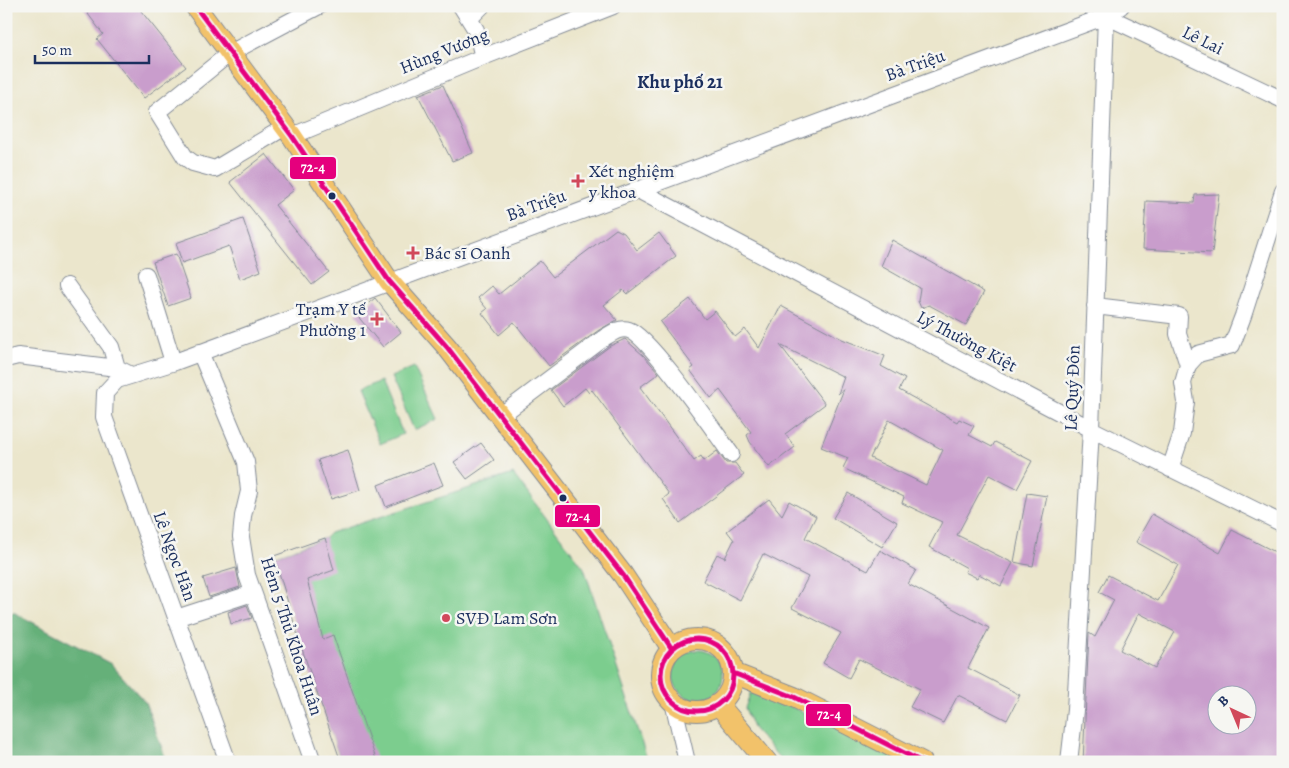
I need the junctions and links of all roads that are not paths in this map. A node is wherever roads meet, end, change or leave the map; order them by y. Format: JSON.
{"nodes":[{"id":1,"x":195,"y":6,"type":"edge"},
{"id":2,"x":319,"y":6,"type":"edge"},
{"id":3,"x":482,"y":6,"type":"edge"},
{"id":4,"x":613,"y":6,"type":"edge"},
{"id":5,"x":1121,"y":6,"type":"edge"},
{"id":6,"x":1103,"y":11,"type":"edge"},
{"id":7,"x":466,"y":12,"type":"edge"},
{"id":8,"x":230,"y":53,"type":"junction"},
{"id":9,"x":483,"y":57,"type":"junction"},
{"id":10,"x":1283,"y":100,"type":"edge"},
{"id":11,"x":288,"y":131,"type":"junction"},
{"id":12,"x":636,"y":189,"type":"junction"},
{"id":13,"x":1283,"y":191,"type":"edge"},
{"id":14,"x":146,"y":275,"type":"dead end"},
{"id":15,"x":389,"y":281,"type":"junction"},
{"id":16,"x":67,"y":286,"type":"dead end"},
{"id":17,"x":1095,"y":306,"type":"junction"},
{"id":18,"x":200,"y":352,"type":"junction"},
{"id":19,"x":6,"y":359,"type":"edge"},
{"id":20,"x":173,"y":362,"type":"junction"},
{"id":21,"x":1188,"y":365,"type":"junction"},
{"id":22,"x":124,"y":372,"type":"junction"},
{"id":23,"x":500,"y":416,"type":"junction"},
{"id":24,"x":1091,"y":429,"type":"junction"},
{"id":25,"x":731,"y":454,"type":"dead end"},
{"id":26,"x":1170,"y":469,"type":"junction"},
{"id":27,"x":1283,"y":524,"type":"edge"},
{"id":28,"x":253,"y":593,"type":"junction"},
{"id":29,"x":176,"y":618,"type":"junction"},
{"id":30,"x":672,"y":649,"type":"junction"},
{"id":31,"x":733,"y":673,"type":"junction"},
{"id":32,"x":673,"y":702,"type":"junction"},
{"id":33,"x":718,"y":704,"type":"junction"},
{"id":34,"x":228,"y":762,"type":"edge"},
{"id":35,"x":313,"y":762,"type":"edge"},
{"id":36,"x":687,"y":762,"type":"edge"},
{"id":37,"x":767,"y":762,"type":"edge"},
{"id":38,"x":922,"y":762,"type":"edge"},
{"id":39,"x":1069,"y":762,"type":"edge"}],
"edges":[{"from":1,"to":8,"type":"main road"},
{"from":2,"to":8,"type":"street"},
{"from":3,"to":7,"type":"street"},
{"from":4,"to":9,"type":"street","name":"Hùng Vương"},
{"from":5,"to":6,"type":"street","name":"Bà Triệu"},
{"from":6,"to":10,"type":"street","name":"Lê Lai"},
{"from":6,"to":12,"type":"street","name":"Bà Triệu"},
{"from":6,"to":17,"type":"street","name":"Lê Quý Đôn"},
{"from":7,"to":9,"type":"street"},
{"from":8,"to":11,"type":"main road"},
{"from":8,"to":11,"type":"street","name":"Hùng Vương"},
{"from":9,"to":11,"type":"street","name":"Hùng Vương"},
{"from":11,"to":15,"type":"main road"},
{"from":12,"to":15,"type":"street","name":"Bà Triệu"},
{"from":12,"to":24,"type":"street","name":"Lý Thường Kiệt"},
{"from":13,"to":21,"type":"street"},
{"from":14,"to":20,"type":"street"},
{"from":15,"to":18,"type":"street","name":"Bà Triệu"},
{"from":15,"to":23,"type":"main road"},
{"from":16,"to":22,"type":"street"},
{"from":17,"to":21,"type":"street"},
{"from":17,"to":24,"type":"street","name":"Lê Quý Đôn"},
{"from":18,"to":20,"type":"street","name":"Bà Triệu"},
{"from":18,"to":28,"type":"street","name":"Hẻm 5 Thủ Khoa Huân"},
{"from":19,"to":22,"type":"street"},
{"from":20,"to":22,"type":"street","name":"Bà Triệu"},
{"from":21,"to":26,"type":"street"},
{"from":22,"to":29,"type":"street","name":"Lê Ngọc Hân"},
{"from":23,"to":25,"type":"street"},
{"from":23,"to":30,"type":"main road"},
{"from":24,"to":26,"type":"street","name":"Lý Thường Kiệt"},
{"from":24,"to":39,"type":"street","name":"Lê Quý Đôn"},
{"from":26,"to":27,"type":"street","name":"Lý Thường Kiệt"},
{"from":28,"to":29,"type":"street"},
{"from":28,"to":35,"type":"street","name":"Hẻm 5 Thủ Khoa Huân"},
{"from":29,"to":34,"type":"street","name":"Lê Ngọc Hân"},
{"from":30,"to":31,"type":"main road"},
{"from":30,"to":32,"type":"main road"},
{"from":31,"to":33,"type":"main road"},
{"from":31,"to":38,"type":"main road"},
{"from":32,"to":33,"type":"main road"},
{"from":32,"to":36,"type":"street"},
{"from":33,"to":37,"type":"main road"}]}
